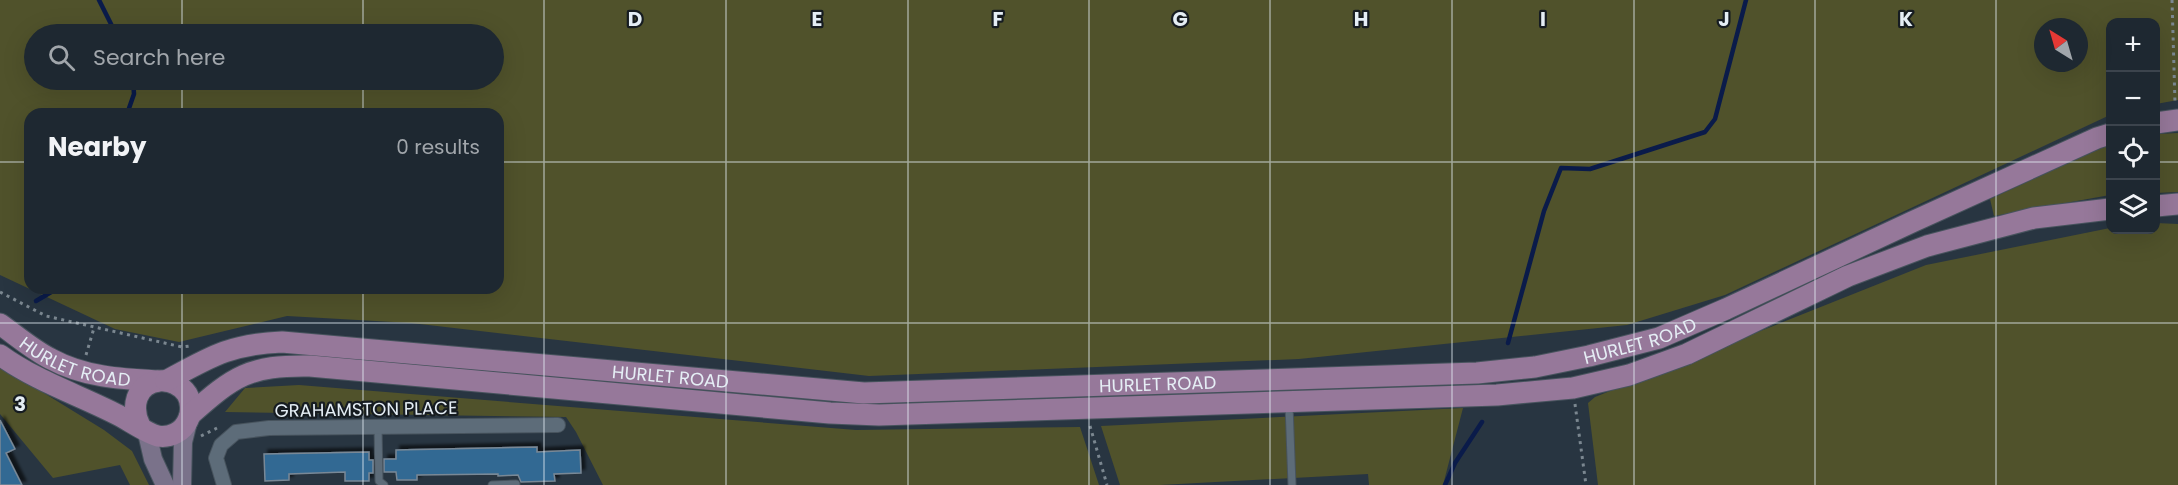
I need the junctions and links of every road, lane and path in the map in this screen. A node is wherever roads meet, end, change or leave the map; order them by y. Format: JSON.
{"nodes":[{"id":1,"x":2172,"y":0,"type":"edge"},
{"id":2,"x":2173,"y":40,"type":"junction"},
{"id":3,"x":2178,"y":44,"type":"edge"},
{"id":4,"x":2170,"y":121,"type":"edge"},
{"id":5,"x":2106,"y":135,"type":"edge"},
{"id":6,"x":2178,"y":204,"type":"edge"},
{"id":7,"x":2160,"y":206,"type":"edge"},
{"id":8,"x":2106,"y":209,"type":"edge"},
{"id":9,"x":0,"y":292,"type":"edge"},
{"id":10,"x":0,"y":324,"type":"edge"},
{"id":11,"x":93,"y":328,"type":"junction"},
{"id":12,"x":192,"y":345,"type":"dead end"},
{"id":13,"x":0,"y":355,"type":"edge"},
{"id":14,"x":81,"y":371,"type":"junction"},
{"id":15,"x":161,"y":381,"type":"junction"},
{"id":16,"x":1573,"y":388,"type":"junction"},
{"id":17,"x":1289,"y":403,"type":"junction"},
{"id":18,"x":1084,"y":409,"type":"junction"},
{"id":19,"x":189,"y":419,"type":"junction"},
{"id":20,"x":558,"y":425,"type":"dead end"},
{"id":21,"x":378,"y":427,"type":"junction"},
{"id":22,"x":144,"y":429,"type":"junction"},
{"id":23,"x":516,"y":484,"type":"edge"},
{"id":24,"x":165,"y":485,"type":"edge"},
{"id":25,"x":182,"y":485,"type":"edge"},
{"id":26,"x":224,"y":485,"type":"edge"},
{"id":27,"x":384,"y":485,"type":"edge"},
{"id":28,"x":492,"y":485,"type":"edge"},
{"id":29,"x":1107,"y":485,"type":"edge"},
{"id":30,"x":1292,"y":485,"type":"edge"},
{"id":31,"x":1586,"y":485,"type":"edge"}],
"edges":[{"from":1,"to":2,"type":"path"},
{"from":2,"to":3,"type":"path"},
{"from":2,"to":4,"type":"path"},
{"from":5,"to":15,"type":"main road","name":"HURLET ROAD"},
{"from":6,"to":7,"type":"main road"},
{"from":8,"to":16,"type":"main road","name":"HURLET ROAD"},
{"from":9,"to":11,"type":"path"},
{"from":10,"to":14,"type":"main road","name":"HURLET ROAD"},
{"from":11,"to":12,"type":"path"},
{"from":11,"to":14,"type":"path"},
{"from":13,"to":22,"type":"main road","name":"HURLET ROAD"},
{"from":14,"to":15,"type":"main road","name":"HURLET ROAD"},
{"from":15,"to":19,"type":"main road"},
{"from":15,"to":22,"type":"main road"},
{"from":16,"to":17,"type":"main road","name":"HURLET ROAD"},
{"from":16,"to":31,"type":"path"},
{"from":17,"to":18,"type":"main road","name":"HURLET ROAD"},
{"from":17,"to":30,"type":"lane"},
{"from":18,"to":19,"type":"main road","name":"HURLET ROAD"},
{"from":18,"to":29,"type":"path"},
{"from":19,"to":22,"type":"main road"},
{"from":19,"to":25,"type":"main road"},
{"from":20,"to":21,"type":"street","name":"GRAHAMSTON PLACE"},
{"from":21,"to":26,"type":"street","name":"GRAHAMSTON PLACE"},
{"from":21,"to":27,"type":"lane"},
{"from":22,"to":24,"type":"main road"},
{"from":23,"to":28,"type":"lane"}]}
